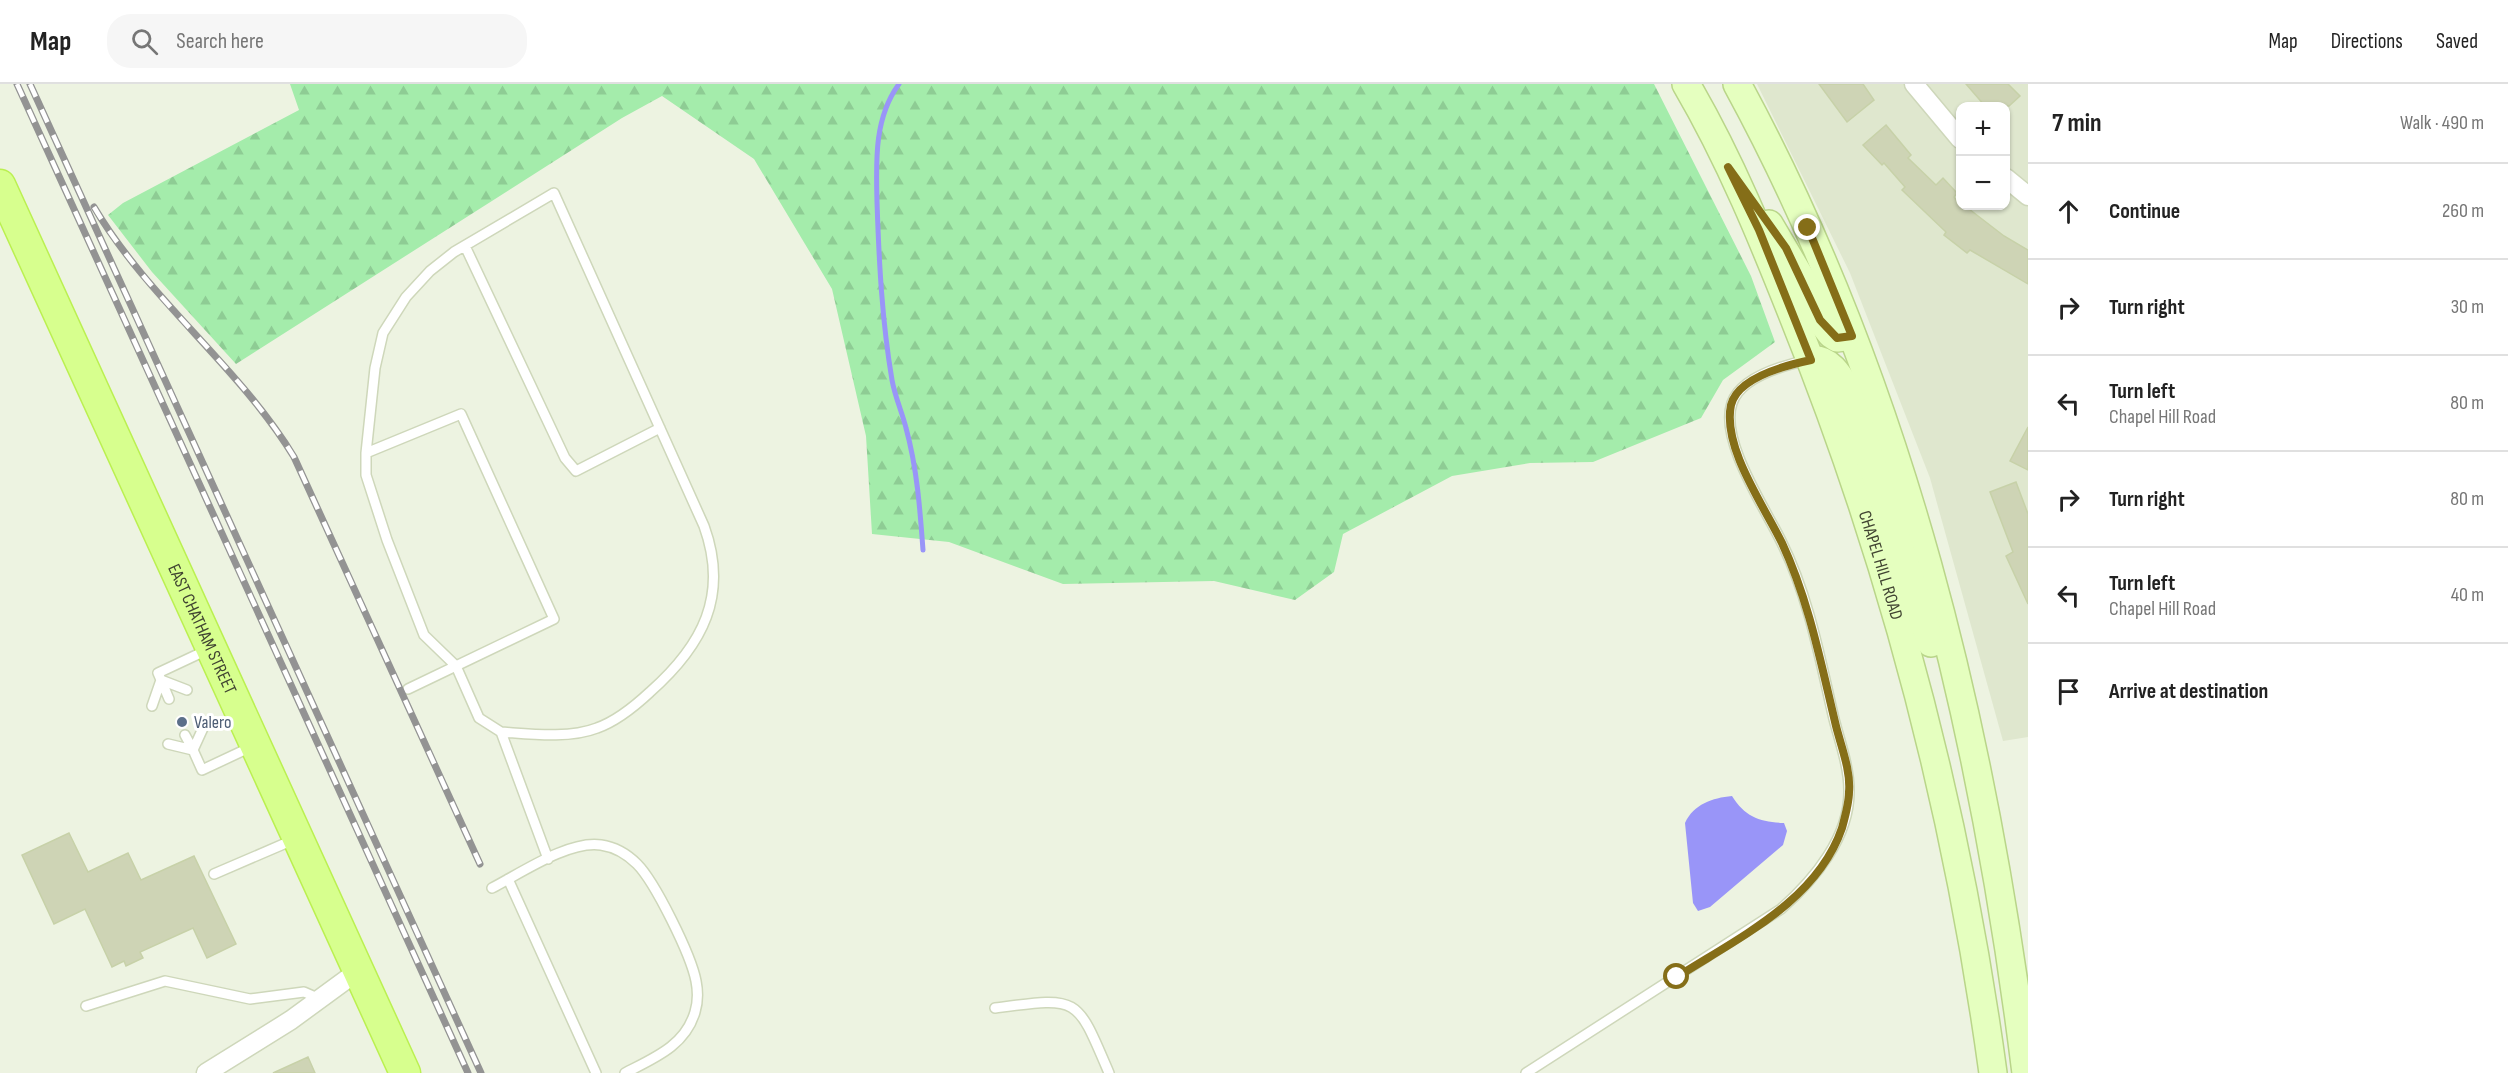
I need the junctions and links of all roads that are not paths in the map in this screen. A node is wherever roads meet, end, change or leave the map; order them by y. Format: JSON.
{"nodes":[{"id":1,"x":1686,"y":84,"type":"edge"},
{"id":2,"x":1737,"y":84,"type":"edge"},
{"id":3,"x":1914,"y":84,"type":"edge"},
{"id":4,"x":1956,"y":134,"type":"edge"},
{"id":5,"x":1728,"y":167,"type":"junction"},
{"id":6,"x":2010,"y":181,"type":"edge"},
{"id":7,"x":0,"y":184,"type":"edge"},
{"id":8,"x":2028,"y":196,"type":"edge"},
{"id":9,"x":465,"y":246,"type":"junction"},
{"id":10,"x":1852,"y":336,"type":"junction"},
{"id":11,"x":1811,"y":360,"type":"junction"},
{"id":12,"x":660,"y":428,"type":"junction"},
{"id":13,"x":366,"y":453,"type":"junction"},
{"id":14,"x":212,"y":648,"type":"junction"},
{"id":15,"x":456,"y":666,"type":"junction"},
{"id":16,"x":160,"y":680,"type":"junction"},
{"id":17,"x":408,"y":689,"type":"dead end"},
{"id":18,"x":187,"y":690,"type":"dead end"},
{"id":19,"x":169,"y":699,"type":"dead end"},
{"id":20,"x":152,"y":706,"type":"dead end"},
{"id":21,"x":204,"y":726,"type":"dead end"},
{"id":22,"x":501,"y":732,"type":"junction"},
{"id":23,"x":185,"y":735,"type":"dead end"},
{"id":24,"x":1969,"y":739,"type":"junction"},
{"id":25,"x":168,"y":744,"type":"dead end"},
{"id":26,"x":256,"y":745,"type":"junction"},
{"id":27,"x":193,"y":750,"type":"junction"},
{"id":28,"x":298,"y":837,"type":"junction"},
{"id":29,"x":548,"y":859,"type":"junction"},
{"id":30,"x":214,"y":874,"type":"dead end"},
{"id":31,"x":508,"y":879,"type":"junction"},
{"id":32,"x":492,"y":888,"type":"dead end"},
{"id":33,"x":358,"y":971,"type":"junction"},
{"id":34,"x":320,"y":999,"type":"junction"},
{"id":35,"x":86,"y":1006,"type":"dead end"},
{"id":36,"x":995,"y":1008,"type":"dead end"},
{"id":37,"x":206,"y":1073,"type":"edge"},
{"id":38,"x":405,"y":1073,"type":"edge"},
{"id":39,"x":596,"y":1073,"type":"edge"},
{"id":40,"x":626,"y":1073,"type":"edge"},
{"id":41,"x":1109,"y":1073,"type":"edge"},
{"id":42,"x":1526,"y":1073,"type":"edge"},
{"id":43,"x":1993,"y":1073,"type":"edge"},
{"id":44,"x":2026,"y":1073,"type":"edge"}],
"edges":[{"from":1,"to":5,"type":"main road","name":"CHAPEL HILL ROAD"},
{"from":2,"to":10,"type":"main road"},
{"from":3,"to":4,"type":"street"},
{"from":5,"to":10,"type":"main road"},
{"from":5,"to":11,"type":"main road","name":"CHAPEL HILL ROAD"},
{"from":6,"to":8,"type":"street"},
{"from":7,"to":14,"type":"main road","name":"EAST CHATHAM STREET"},
{"from":9,"to":12,"type":"lane"},
{"from":9,"to":12,"type":"lane"},
{"from":9,"to":13,"type":"lane"},
{"from":10,"to":24,"type":"main road"},
{"from":11,"to":24,"type":"main road"},
{"from":11,"to":42,"type":"lane"},
{"from":11,"to":43,"type":"main road","name":"CHAPEL HILL ROAD"},
{"from":12,"to":22,"type":"lane"},
{"from":13,"to":15,"type":"lane"},
{"from":13,"to":15,"type":"lane"},
{"from":14,"to":16,"type":"lane"},
{"from":14,"to":26,"type":"main road","name":"EAST CHATHAM STREET"},
{"from":15,"to":17,"type":"lane"},
{"from":15,"to":22,"type":"lane"},
{"from":16,"to":18,"type":"lane"},
{"from":16,"to":19,"type":"lane"},
{"from":16,"to":20,"type":"lane"},
{"from":21,"to":27,"type":"lane"},
{"from":22,"to":29,"type":"lane"},
{"from":23,"to":27,"type":"lane"},
{"from":24,"to":44,"type":"main road"},
{"from":25,"to":27,"type":"lane"},
{"from":26,"to":27,"type":"lane"},
{"from":26,"to":28,"type":"main road","name":"EAST CHATHAM STREET"},
{"from":28,"to":30,"type":"lane"},
{"from":28,"to":33,"type":"main road","name":"EAST CHATHAM STREET"},
{"from":29,"to":31,"type":"lane"},
{"from":29,"to":40,"type":"lane"},
{"from":31,"to":32,"type":"lane"},
{"from":31,"to":39,"type":"lane"},
{"from":33,"to":34,"type":"street"},
{"from":33,"to":38,"type":"main road","name":"EAST CHATHAM STREET"},
{"from":34,"to":35,"type":"lane"},
{"from":34,"to":37,"type":"street"},
{"from":36,"to":41,"type":"lane"}]}
